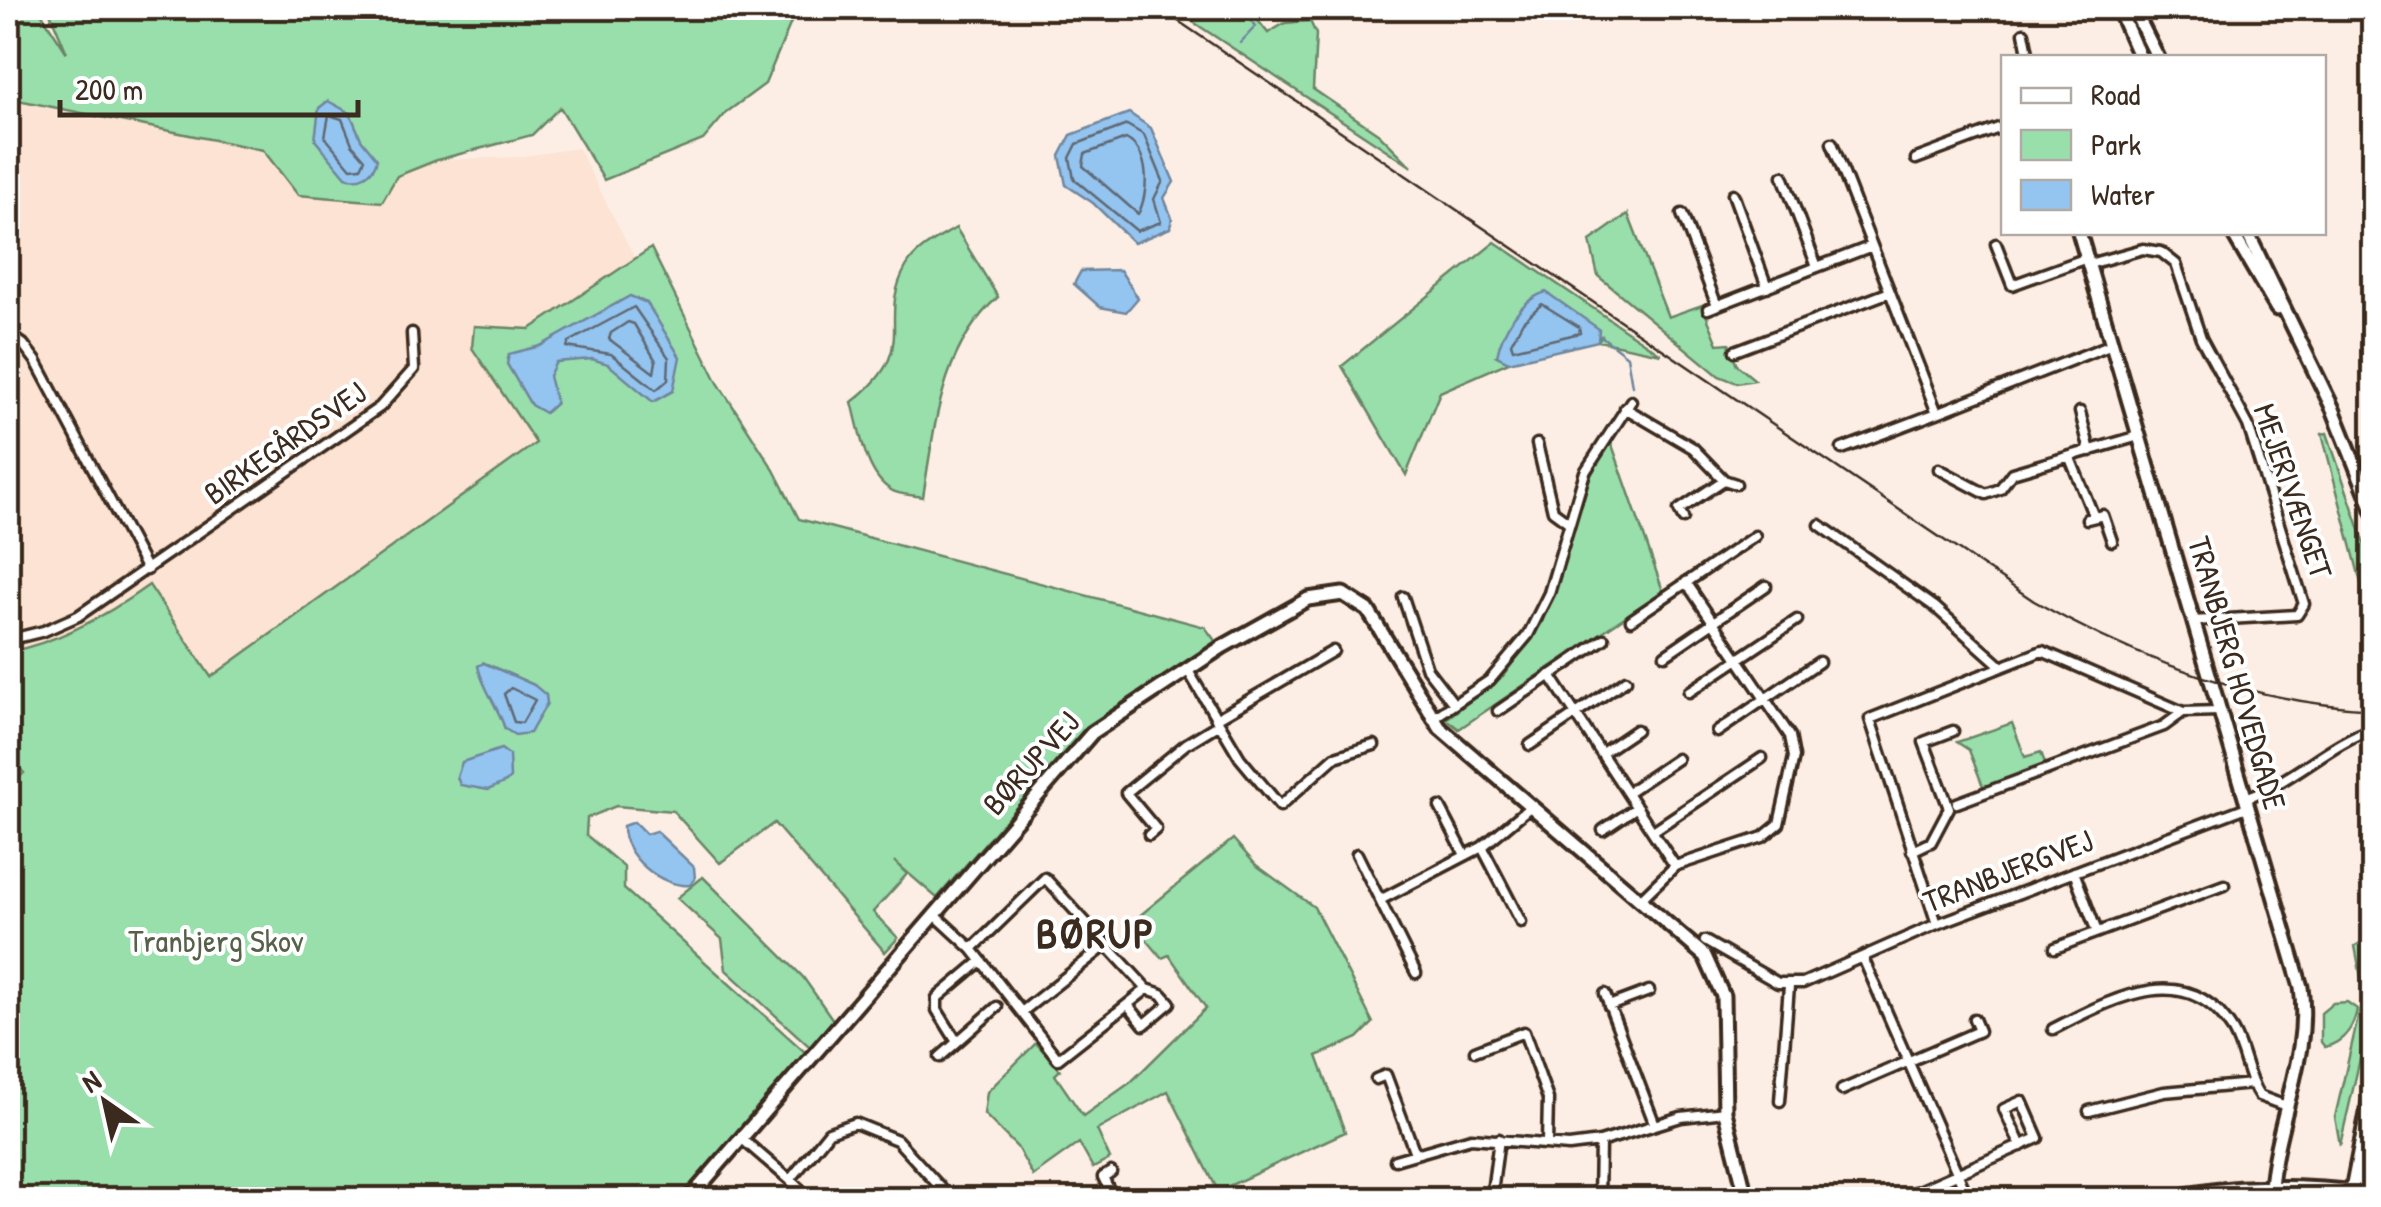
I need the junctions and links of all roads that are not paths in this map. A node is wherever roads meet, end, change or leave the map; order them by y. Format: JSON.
{"nodes":[{"id":1,"x":2118,"y":8,"type":"edge"},
{"id":2,"x":2133,"y":8,"type":"edge"},
{"id":3,"x":2024,"y":32,"type":"dead end"},
{"id":4,"x":2028,"y":55,"type":"edge"},
{"id":5,"x":2139,"y":55,"type":"edge"},
{"id":6,"x":2156,"y":55,"type":"edge"},
{"id":7,"x":2001,"y":127,"type":"edge"},
{"id":8,"x":1832,"y":142,"type":"dead end"},
{"id":9,"x":1916,"y":160,"type":"dead end"},
{"id":10,"x":1783,"y":176,"type":"dead end"},
{"id":11,"x":1733,"y":194,"type":"dead end"},
{"id":12,"x":1682,"y":214,"type":"dead end"},
{"id":13,"x":2080,"y":235,"type":"edge"},
{"id":14,"x":2234,"y":235,"type":"edge"},
{"id":15,"x":2248,"y":235,"type":"edge"},
{"id":16,"x":1996,"y":244,"type":"dead end"},
{"id":17,"x":1872,"y":246,"type":"junction"},
{"id":18,"x":2088,"y":261,"type":"junction"},
{"id":19,"x":1817,"y":267,"type":"junction"},
{"id":20,"x":1767,"y":286,"type":"junction"},
{"id":21,"x":1890,"y":292,"type":"junction"},
{"id":22,"x":8,"y":334,"type":"edge"},
{"id":23,"x":412,"y":334,"type":"dead end"},
{"id":24,"x":2112,"y":344,"type":"junction"},
{"id":25,"x":1734,"y":351,"type":"dead end"},
{"id":26,"x":2313,"y":368,"type":"junction"},
{"id":27,"x":2080,"y":412,"type":"dead end"},
{"id":28,"x":1936,"y":413,"type":"junction"},
{"id":29,"x":2140,"y":436,"type":"junction"},
{"id":30,"x":1537,"y":444,"type":"dead end"},
{"id":31,"x":1842,"y":448,"type":"dead end"},
{"id":32,"x":2090,"y":451,"type":"junction"},
{"id":33,"x":2070,"y":458,"type":"junction"},
{"id":34,"x":1960,"y":465,"type":"dead end"},
{"id":35,"x":1939,"y":469,"type":"dead end"},
{"id":36,"x":1953,"y":477,"type":"junction"},
{"id":37,"x":1724,"y":480,"type":"junction"},
{"id":38,"x":1736,"y":484,"type":"dead end"},
{"id":39,"x":2374,"y":512,"type":"edge"},
{"id":40,"x":1683,"y":518,"type":"dead end"},
{"id":41,"x":1568,"y":522,"type":"junction"},
{"id":42,"x":1820,"y":525,"type":"dead end"},
{"id":43,"x":1755,"y":536,"type":"dead end"},
{"id":44,"x":2112,"y":542,"type":"dead end"},
{"id":45,"x":147,"y":570,"type":"junction"},
{"id":46,"x":1686,"y":582,"type":"junction"},
{"id":47,"x":1766,"y":586,"type":"dead end"},
{"id":48,"x":1403,"y":597,"type":"dead end"},
{"id":49,"x":1632,"y":620,"type":"dead end"},
{"id":50,"x":1797,"y":620,"type":"dead end"},
{"id":51,"x":2193,"y":621,"type":"junction"},
{"id":52,"x":1714,"y":622,"type":"junction"},
{"id":53,"x":1604,"y":639,"type":"dead end"},
{"id":54,"x":8,"y":640,"type":"edge"},
{"id":55,"x":1334,"y":650,"type":"dead end"},
{"id":56,"x":1665,"y":655,"type":"dead end"},
{"id":57,"x":1739,"y":659,"type":"junction"},
{"id":58,"x":1820,"y":662,"type":"dead end"},
{"id":59,"x":2002,"y":666,"type":"junction"},
{"id":60,"x":1187,"y":669,"type":"junction"},
{"id":61,"x":1550,"y":676,"type":"junction"},
{"id":62,"x":1626,"y":680,"type":"dead end"},
{"id":63,"x":1689,"y":692,"type":"dead end"},
{"id":64,"x":1766,"y":699,"type":"junction"},
{"id":65,"x":1454,"y":704,"type":"junction"},
{"id":66,"x":1498,"y":710,"type":"dead end"},
{"id":67,"x":2219,"y":711,"type":"junction"},
{"id":68,"x":2184,"y":712,"type":"junction"},
{"id":69,"x":1576,"y":714,"type":"junction"},
{"id":70,"x":1432,"y":719,"type":"junction"},
{"id":71,"x":1218,"y":722,"type":"junction"},
{"id":72,"x":2374,"y":728,"type":"edge"},
{"id":73,"x":1636,"y":730,"type":"dead end"},
{"id":74,"x":1952,"y":731,"type":"dead end"},
{"id":75,"x":1717,"y":732,"type":"dead end"},
{"id":76,"x":1374,"y":745,"type":"dead end"},
{"id":77,"x":1530,"y":745,"type":"dead end"},
{"id":78,"x":1602,"y":753,"type":"junction"},
{"id":79,"x":1762,"y":758,"type":"dead end"},
{"id":80,"x":1677,"y":759,"type":"dead end"},
{"id":81,"x":1628,"y":792,"type":"junction"},
{"id":82,"x":2246,"y":802,"type":"junction"},
{"id":83,"x":1958,"y":803,"type":"dead end"},
{"id":84,"x":1440,"y":807,"type":"dead end"},
{"id":85,"x":1530,"y":807,"type":"junction"},
{"id":86,"x":1638,"y":807,"type":"junction"},
{"id":87,"x":1603,"y":830,"type":"dead end"},
{"id":88,"x":1653,"y":830,"type":"junction"},
{"id":89,"x":1149,"y":835,"type":"dead end"},
{"id":90,"x":1482,"y":846,"type":"junction"},
{"id":91,"x":1912,"y":851,"type":"junction"},
{"id":92,"x":1357,"y":854,"type":"dead end"},
{"id":93,"x":1466,"y":856,"type":"junction"},
{"id":94,"x":1675,"y":866,"type":"junction"},
{"id":95,"x":2074,"y":872,"type":"junction"},
{"id":96,"x":2224,"y":885,"type":"dead end"},
{"id":97,"x":1380,"y":900,"type":"junction"},
{"id":98,"x":1639,"y":901,"type":"junction"},
{"id":99,"x":934,"y":914,"type":"junction"},
{"id":100,"x":1521,"y":922,"type":"dead end"},
{"id":101,"x":1937,"y":924,"type":"junction"},
{"id":102,"x":2097,"y":932,"type":"junction"},
{"id":103,"x":1705,"y":941,"type":"dead end"},
{"id":104,"x":1105,"y":946,"type":"junction"},
{"id":105,"x":2055,"y":948,"type":"dead end"},
{"id":106,"x":972,"y":949,"type":"junction"},
{"id":107,"x":1863,"y":958,"type":"junction"},
{"id":108,"x":981,"y":961,"type":"junction"},
{"id":109,"x":1416,"y":973,"type":"dead end"},
{"id":110,"x":1789,"y":986,"type":"junction"},
{"id":111,"x":1147,"y":989,"type":"junction"},
{"id":112,"x":1649,"y":991,"type":"dead end"},
{"id":113,"x":1605,"y":994,"type":"dead end"},
{"id":114,"x":1128,"y":1006,"type":"junction"},
{"id":115,"x":1609,"y":1006,"type":"junction"},
{"id":116,"x":997,"y":1007,"type":"dead end"},
{"id":117,"x":1023,"y":1010,"type":"junction"},
{"id":118,"x":1974,"y":1019,"type":"dead end"},
{"id":119,"x":2053,"y":1029,"type":"dead end"},
{"id":120,"x":958,"y":1042,"type":"junction"},
{"id":121,"x":1475,"y":1051,"type":"dead end"},
{"id":122,"x":940,"y":1056,"type":"dead end"},
{"id":123,"x":1908,"y":1062,"type":"junction"},
{"id":124,"x":2374,"y":1077,"type":"edge"},
{"id":125,"x":1376,"y":1079,"type":"dead end"},
{"id":126,"x":2252,"y":1084,"type":"junction"},
{"id":127,"x":1842,"y":1090,"type":"dead end"},
{"id":128,"x":1780,"y":1100,"type":"dead end"},
{"id":129,"x":2286,"y":1106,"type":"junction"},
{"id":130,"x":2089,"y":1111,"type":"dead end"},
{"id":131,"x":1725,"y":1112,"type":"junction"},
{"id":132,"x":1655,"y":1126,"type":"junction"},
{"id":133,"x":740,"y":1138,"type":"junction"},
{"id":134,"x":1499,"y":1138,"type":"junction"},
{"id":135,"x":1600,"y":1142,"type":"junction"},
{"id":136,"x":1548,"y":1144,"type":"junction"},
{"id":137,"x":2021,"y":1146,"type":"junction"},
{"id":138,"x":1415,"y":1153,"type":"junction"},
{"id":139,"x":1395,"y":1160,"type":"dead end"},
{"id":140,"x":1111,"y":1172,"type":"dead end"},
{"id":141,"x":1958,"y":1174,"type":"junction"},
{"id":142,"x":790,"y":1180,"type":"junction"},
{"id":143,"x":941,"y":1188,"type":"dead end"},
{"id":144,"x":2271,"y":1188,"type":"junction"},
{"id":145,"x":2373,"y":1193,"type":"edge"},
{"id":146,"x":2351,"y":1196,"type":"edge"},
{"id":147,"x":1900,"y":1199,"type":"edge"},
{"id":148,"x":688,"y":1200,"type":"edge"},
{"id":149,"x":812,"y":1200,"type":"edge"},
{"id":150,"x":1114,"y":1200,"type":"edge"},
{"id":151,"x":1491,"y":1200,"type":"edge"},
{"id":152,"x":1599,"y":1200,"type":"edge"},
{"id":153,"x":1746,"y":1200,"type":"edge"},
{"id":154,"x":1969,"y":1200,"type":"edge"},
{"id":155,"x":2161,"y":1200,"type":"edge"},
{"id":156,"x":2302,"y":1200,"type":"edge"}],
"edges":[{"from":1,"to":5,"type":"street"},
{"from":2,"to":6,"type":"street"},
{"from":3,"to":4,"type":"street"},
{"from":7,"to":9,"type":"street"},
{"from":8,"to":17,"type":"street"},
{"from":10,"to":19,"type":"street"},
{"from":11,"to":20,"type":"street"},
{"from":12,"to":20,"type":"street"},
{"from":13,"to":18,"type":"street","name":"TRANBJERG HOVEDGADE"},
{"from":14,"to":26,"type":"street"},
{"from":15,"to":26,"type":"street"},
{"from":16,"to":18,"type":"street"},
{"from":17,"to":19,"type":"street"},
{"from":17,"to":21,"type":"street"},
{"from":18,"to":24,"type":"street","name":"TRANBJERG HOVEDGADE"},
{"from":18,"to":51,"type":"street","name":"MEJERIVÆNGET"},
{"from":19,"to":20,"type":"street"},
{"from":21,"to":25,"type":"street"},
{"from":21,"to":28,"type":"street"},
{"from":22,"to":45,"type":"street"},
{"from":23,"to":45,"type":"street","name":"BIRKEGÅRDSVEJ"},
{"from":24,"to":28,"type":"street"},
{"from":24,"to":29,"type":"street","name":"TRANBJERG HOVEDGADE"},
{"from":26,"to":39,"type":"street"},
{"from":27,"to":32,"type":"street"},
{"from":28,"to":31,"type":"street"},
{"from":29,"to":32,"type":"street"},
{"from":29,"to":51,"type":"street","name":"TRANBJERG HOVEDGADE"},
{"from":30,"to":41,"type":"street"},
{"from":32,"to":33,"type":"street"},
{"from":33,"to":36,"type":"street"},
{"from":33,"to":44,"type":"street"},
{"from":34,"to":36,"type":"street"},
{"from":35,"to":36,"type":"street"},
{"from":37,"to":38,"type":"street"},
{"from":37,"to":40,"type":"street"},
{"from":37,"to":41,"type":"street"},
{"from":41,"to":65,"type":"street"},
{"from":42,"to":59,"type":"street"},
{"from":43,"to":46,"type":"street"},
{"from":45,"to":54,"type":"street","name":"BIRKEGÅRDSVEJ"},
{"from":46,"to":49,"type":"street"},
{"from":46,"to":52,"type":"street"},
{"from":47,"to":52,"type":"street"},
{"from":48,"to":65,"type":"street"},
{"from":50,"to":57,"type":"street"},
{"from":51,"to":67,"type":"street","name":"TRANBJERG HOVEDGADE"},
{"from":52,"to":56,"type":"street"},
{"from":52,"to":57,"type":"street"},
{"from":53,"to":61,"type":"street"},
{"from":55,"to":71,"type":"street"},
{"from":57,"to":63,"type":"street"},
{"from":57,"to":64,"type":"street"},
{"from":58,"to":64,"type":"street"},
{"from":59,"to":68,"type":"street"},
{"from":59,"to":91,"type":"street"},
{"from":60,"to":70,"type":"street","name":"BØRUPVEJ"},
{"from":60,"to":71,"type":"street"},
{"from":60,"to":99,"type":"street","name":"BØRUPVEJ"},
{"from":61,"to":66,"type":"street"},
{"from":61,"to":69,"type":"street"},
{"from":62,"to":69,"type":"street"},
{"from":64,"to":75,"type":"street"},
{"from":64,"to":94,"type":"street"},
{"from":65,"to":70,"type":"street"},
{"from":67,"to":68,"type":"street"},
{"from":67,"to":82,"type":"street","name":"TRANBJERG HOVEDGADE"},
{"from":68,"to":83,"type":"street"},
{"from":69,"to":77,"type":"street"},
{"from":69,"to":78,"type":"street"},
{"from":70,"to":85,"type":"street","name":"BØRUPVEJ"},
{"from":71,"to":76,"type":"street"},
{"from":71,"to":89,"type":"street"},
{"from":72,"to":82,"type":"street","name":"TRANBJERGVEJ"},
{"from":73,"to":78,"type":"street"},
{"from":74,"to":91,"type":"street"},
{"from":78,"to":81,"type":"street"},
{"from":79,"to":88,"type":"street"},
{"from":80,"to":81,"type":"street"},
{"from":81,"to":86,"type":"street"},
{"from":82,"to":95,"type":"street","name":"TRANBJERGVEJ"},
{"from":82,"to":129,"type":"street","name":"TRANBJERG HOVEDGADE"},
{"from":84,"to":93,"type":"street"},
{"from":85,"to":90,"type":"street"},
{"from":85,"to":98,"type":"street","name":"BØRUPVEJ"},
{"from":86,"to":87,"type":"street"},
{"from":86,"to":88,"type":"street"},
{"from":88,"to":94,"type":"street"},
{"from":90,"to":93,"type":"street"},
{"from":90,"to":100,"type":"street"},
{"from":91,"to":101,"type":"street"},
{"from":92,"to":97,"type":"street"},
{"from":93,"to":97,"type":"street"},
{"from":94,"to":98,"type":"street"},
{"from":95,"to":101,"type":"street","name":"TRANBJERGVEJ"},
{"from":95,"to":102,"type":"street"},
{"from":96,"to":102,"type":"street"},
{"from":97,"to":109,"type":"street"},
{"from":98,"to":131,"type":"street","name":"BØRUPVEJ"},
{"from":99,"to":106,"type":"street"},
{"from":99,"to":133,"type":"street","name":"BØRUPVEJ"},
{"from":101,"to":107,"type":"street","name":"TRANBJERGVEJ"},
{"from":102,"to":105,"type":"street"},
{"from":103,"to":110,"type":"street"},
{"from":104,"to":106,"type":"street"},
{"from":104,"to":111,"type":"street"},
{"from":104,"to":117,"type":"street"},
{"from":106,"to":108,"type":"street"},
{"from":107,"to":110,"type":"street","name":"TRANBJERGVEJ"},
{"from":107,"to":123,"type":"street"},
{"from":108,"to":117,"type":"street"},
{"from":108,"to":120,"type":"street"},
{"from":110,"to":128,"type":"street"},
{"from":111,"to":114,"type":"street"},
{"from":111,"to":114,"type":"street"},
{"from":112,"to":115,"type":"street"},
{"from":113,"to":115,"type":"street"},
{"from":114,"to":117,"type":"street"},
{"from":115,"to":132,"type":"street"},
{"from":116,"to":120,"type":"street"},
{"from":118,"to":123,"type":"street"},
{"from":119,"to":126,"type":"street"},
{"from":120,"to":122,"type":"street"},
{"from":121,"to":136,"type":"street"},
{"from":123,"to":127,"type":"street"},
{"from":123,"to":141,"type":"street"},
{"from":124,"to":146,"type":"street"},
{"from":125,"to":138,"type":"street"},
{"from":126,"to":129,"type":"street"},
{"from":126,"to":130,"type":"street"},
{"from":129,"to":144,"type":"street","name":"TRANBJERG HOVEDGADE"},
{"from":131,"to":132,"type":"street"},
{"from":131,"to":153,"type":"street","name":"BØRUPVEJ"},
{"from":132,"to":135,"type":"street"},
{"from":133,"to":142,"type":"street"},
{"from":133,"to":148,"type":"street","name":"BØRUPVEJ"},
{"from":134,"to":136,"type":"street"},
{"from":134,"to":138,"type":"street"},
{"from":134,"to":151,"type":"street"},
{"from":135,"to":136,"type":"street"},
{"from":135,"to":152,"type":"street"},
{"from":137,"to":137,"type":"street"},
{"from":137,"to":141,"type":"street"},
{"from":138,"to":139,"type":"street"},
{"from":140,"to":150,"type":"street"},
{"from":141,"to":147,"type":"street"},
{"from":141,"to":154,"type":"street"},
{"from":142,"to":143,"type":"street"},
{"from":142,"to":149,"type":"street"},
{"from":144,"to":146,"type":"street"},
{"from":144,"to":155,"type":"street"},
{"from":144,"to":156,"type":"street"},
{"from":145,"to":146,"type":"street"}]}
